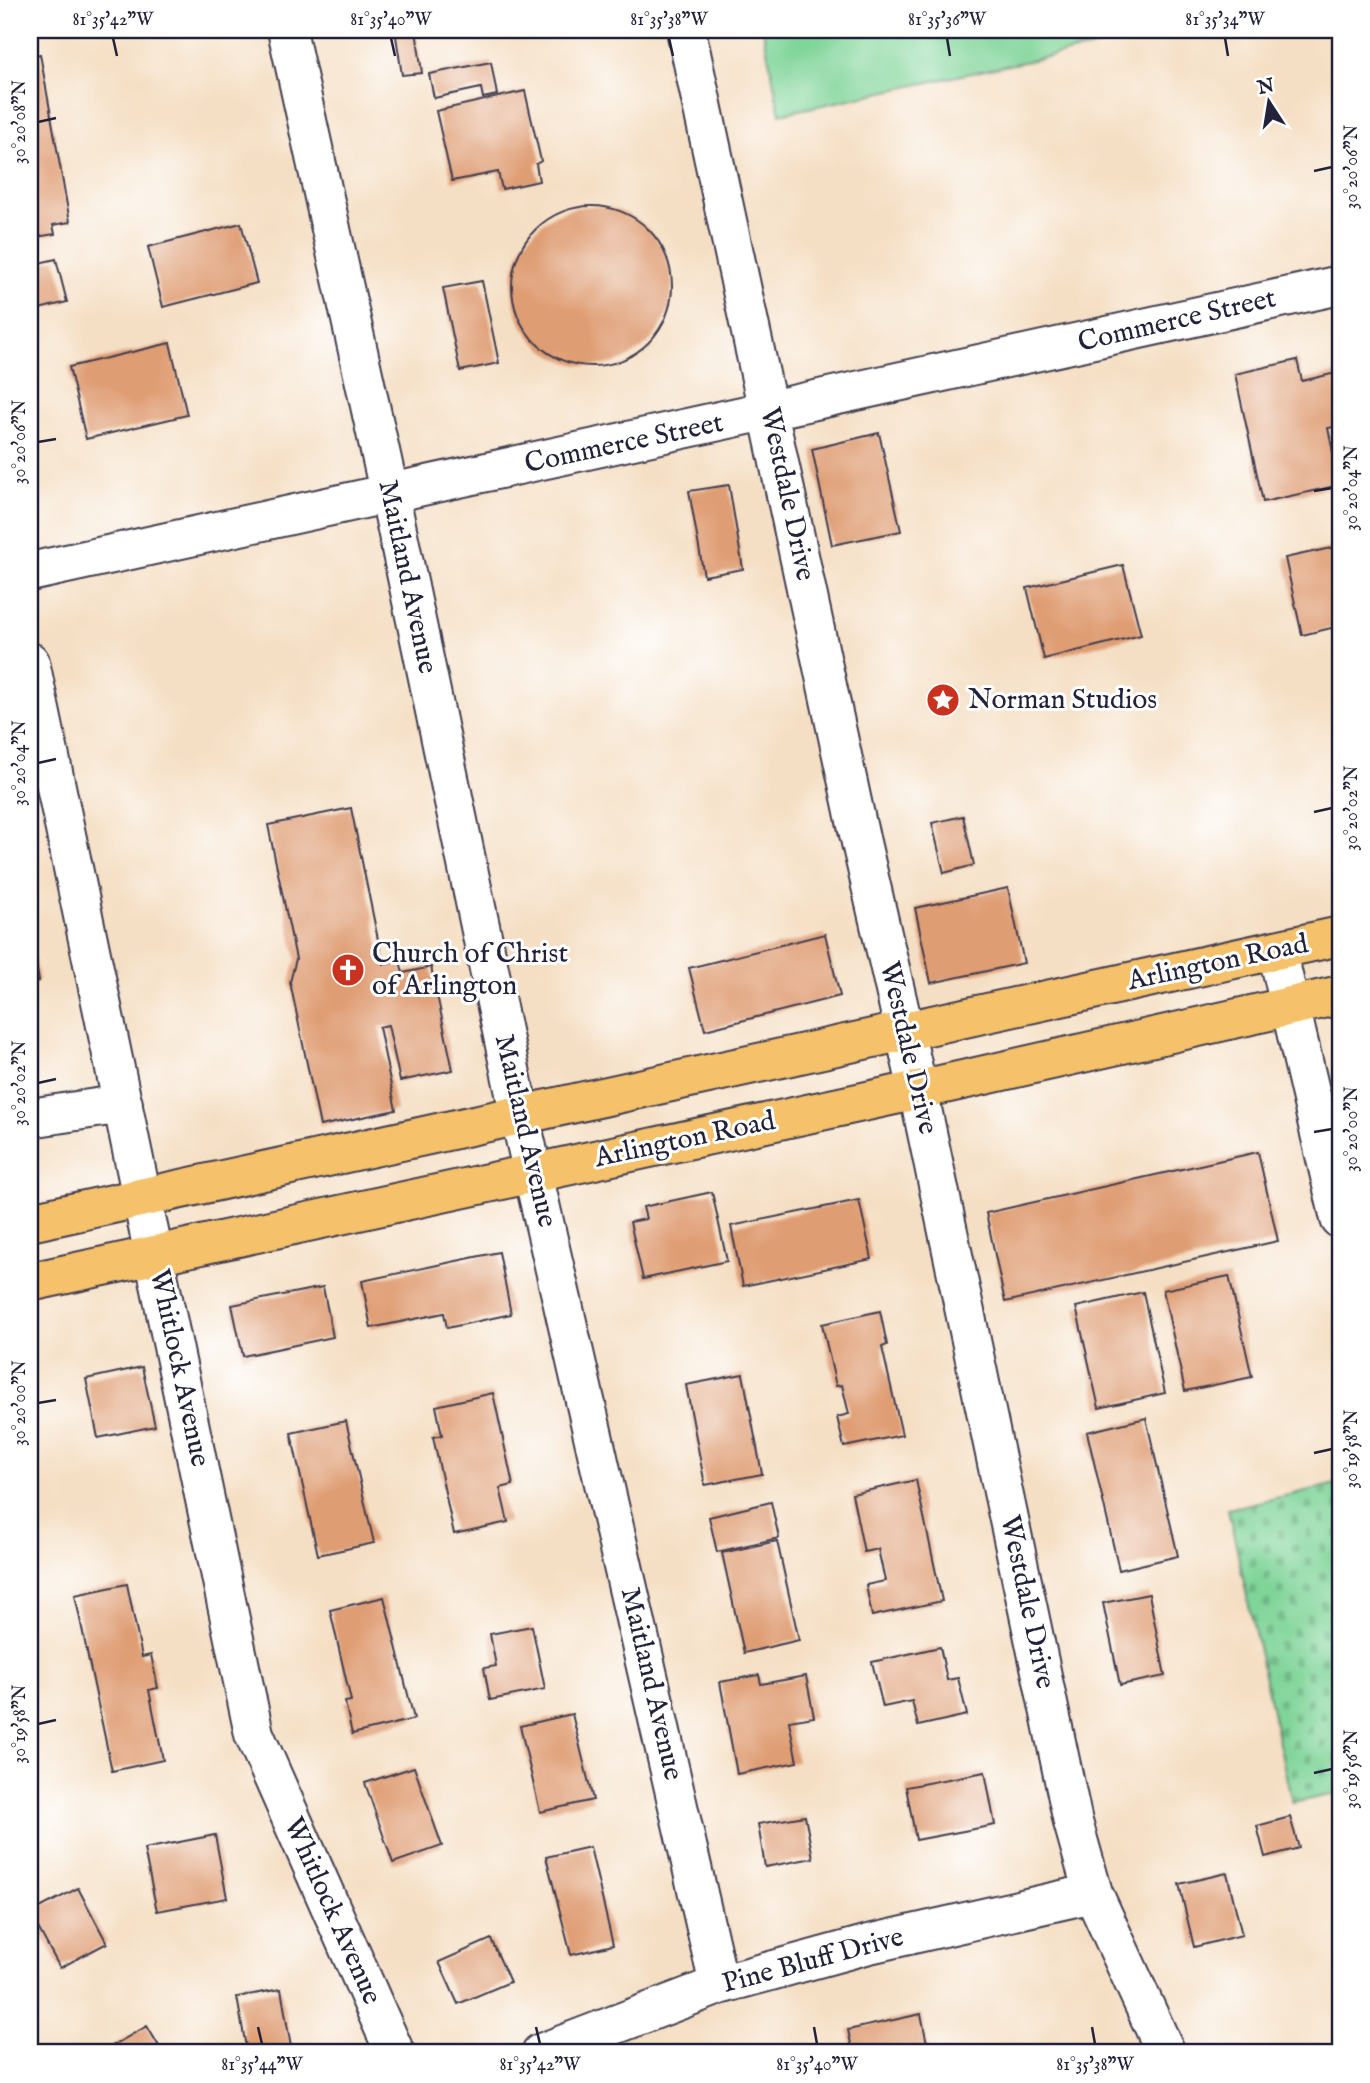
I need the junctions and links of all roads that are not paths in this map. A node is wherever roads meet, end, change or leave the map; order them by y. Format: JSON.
{"nodes":[{"id":1,"x":287,"y":30,"type":"edge"},
{"id":2,"x":685,"y":30,"type":"edge"},
{"id":3,"x":1340,"y":285,"type":"edge"},
{"id":4,"x":770,"y":411,"type":"junction"},
{"id":5,"x":390,"y":496,"type":"junction"},
{"id":6,"x":30,"y":572,"type":"edge"},
{"id":7,"x":30,"y":662,"type":"edge"},
{"id":8,"x":1340,"y":936,"type":"edge"},
{"id":9,"x":1277,"y":950,"type":"junction"},
{"id":10,"x":1340,"y":995,"type":"edge"},
{"id":11,"x":1291,"y":1005,"type":"junction"},
{"id":12,"x":904,"y":1031,"type":"junction"},
{"id":13,"x":918,"y":1090,"type":"junction"},
{"id":14,"x":122,"y":1104,"type":"junction"},
{"id":15,"x":520,"y":1117,"type":"junction"},
{"id":16,"x":30,"y":1118,"type":"edge"},
{"id":17,"x":534,"y":1172,"type":"junction"},
{"id":18,"x":142,"y":1198,"type":"junction"},
{"id":19,"x":1340,"y":1219,"type":"edge"},
{"id":20,"x":30,"y":1222,"type":"edge"},
{"id":21,"x":156,"y":1254,"type":"junction"},
{"id":22,"x":30,"y":1282,"type":"edge"},
{"id":23,"x":1093,"y":1893,"type":"junction"},
{"id":24,"x":719,"y":1985,"type":"junction"},
{"id":25,"x":395,"y":2053,"type":"edge"},
{"id":26,"x":541,"y":2053,"type":"edge"},
{"id":27,"x":1166,"y":2053,"type":"edge"}],
"edges":[{"from":1,"to":5,"type":"street","name":"Maitland Avenue"},
{"from":2,"to":4,"type":"street","name":"Westdale Drive"},
{"from":3,"to":4,"type":"street","name":"Commerce Street"},
{"from":4,"to":5,"type":"street","name":"Commerce Street"},
{"from":4,"to":12,"type":"street","name":"Westdale Drive"},
{"from":5,"to":6,"type":"street","name":"Commerce Street"},
{"from":5,"to":15,"type":"street","name":"Maitland Avenue"},
{"from":7,"to":14,"type":"street","name":"Whitlock Avenue"},
{"from":8,"to":9,"type":"main road","name":"Arlington Road"},
{"from":9,"to":11,"type":"street"},
{"from":9,"to":12,"type":"main road","name":"Arlington Road"},
{"from":10,"to":11,"type":"main road","name":"Arlington Road"},
{"from":11,"to":13,"type":"main road","name":"Arlington Road"},
{"from":11,"to":19,"type":"street"},
{"from":12,"to":13,"type":"street","name":"Westdale Drive"},
{"from":12,"to":15,"type":"main road","name":"Arlington Road"},
{"from":13,"to":17,"type":"main road","name":"Arlington Road"},
{"from":13,"to":23,"type":"street","name":"Westdale Drive"},
{"from":14,"to":16,"type":"street"},
{"from":14,"to":18,"type":"street","name":"Whitlock Avenue"},
{"from":15,"to":17,"type":"street","name":"Maitland Avenue"},
{"from":15,"to":18,"type":"main road","name":"Arlington Road"},
{"from":17,"to":21,"type":"main road","name":"Arlington Road"},
{"from":17,"to":24,"type":"street","name":"Maitland Avenue"},
{"from":18,"to":20,"type":"main road","name":"Arlington Road"},
{"from":18,"to":21,"type":"street","name":"Whitlock Avenue"},
{"from":21,"to":22,"type":"main road","name":"Arlington Road"},
{"from":21,"to":25,"type":"street","name":"Whitlock Avenue"},
{"from":23,"to":24,"type":"street","name":"Pine Bluff Drive"},
{"from":23,"to":27,"type":"street","name":"Westdale Drive"},
{"from":24,"to":26,"type":"street","name":"Pine Bluff Drive"}]}
